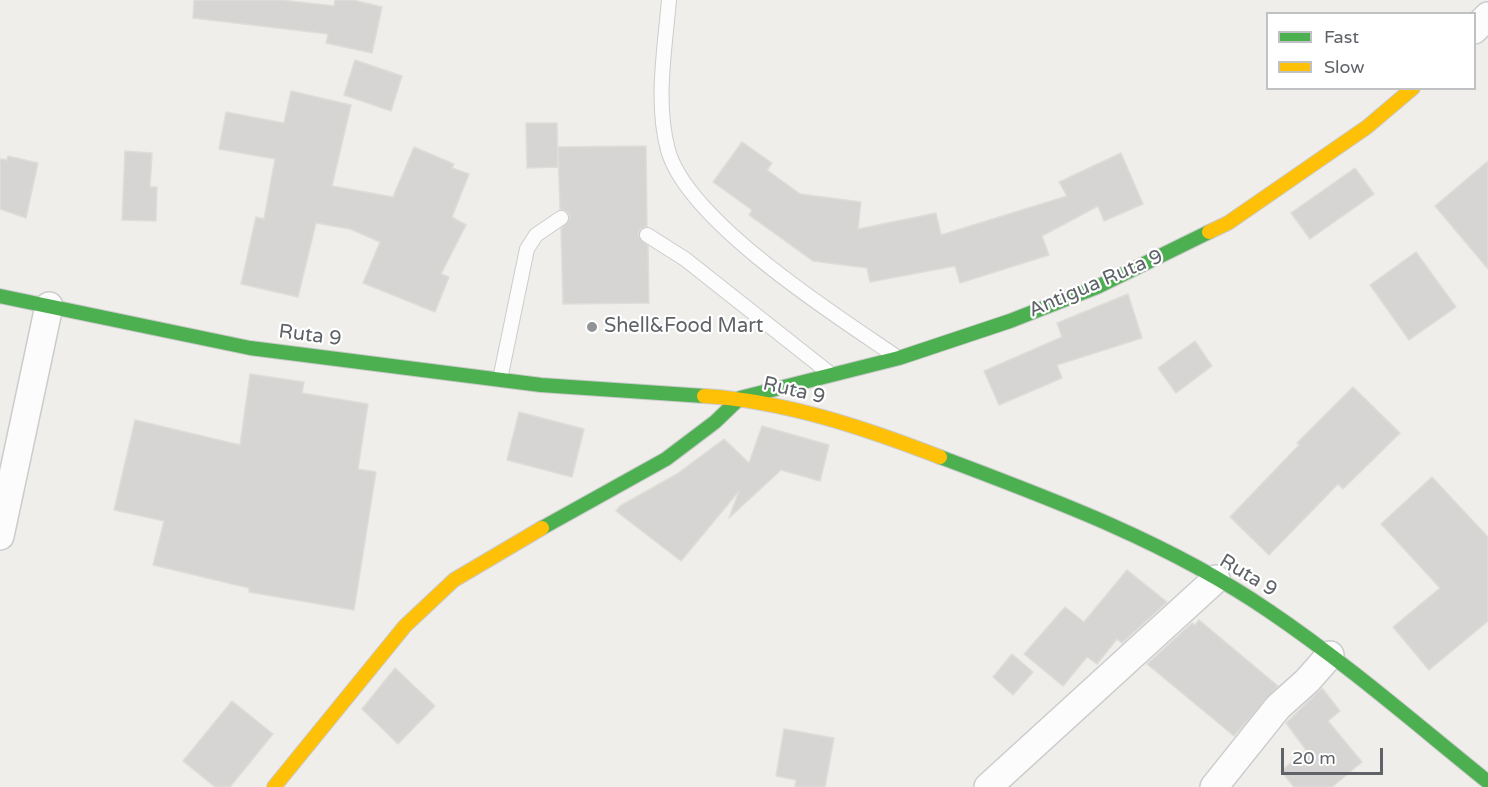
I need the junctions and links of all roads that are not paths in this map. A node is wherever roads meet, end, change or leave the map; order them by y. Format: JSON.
{"nodes":[{"id":1,"x":669,"y":0,"type":"edge"},
{"id":2,"x":1488,"y":16,"type":"edge"},
{"id":3,"x":1476,"y":28,"type":"edge"},
{"id":4,"x":1411,"y":90,"type":"edge"},
{"id":5,"x":561,"y":218,"type":"dead end"},
{"id":6,"x":647,"y":235,"type":"dead end"},
{"id":7,"x":0,"y":296,"type":"edge"},
{"id":8,"x":49,"y":306,"type":"junction"},
{"id":9,"x":899,"y":358,"type":"junction"},
{"id":10,"x":832,"y":375,"type":"junction"},
{"id":11,"x":500,"y":379,"type":"junction"},
{"id":12,"x":740,"y":398,"type":"junction"},
{"id":13,"x":0,"y":536,"type":"edge"},
{"id":14,"x":1216,"y":579,"type":"junction"},
{"id":15,"x":1330,"y":655,"type":"junction"},
{"id":16,"x":1488,"y":782,"type":"edge"},
{"id":17,"x":274,"y":787,"type":"edge"},
{"id":18,"x":988,"y":787,"type":"edge"},
{"id":19,"x":1214,"y":787,"type":"edge"}],
"edges":[{"from":1,"to":9,"type":"lane"},
{"from":2,"to":3,"type":"street"},
{"from":4,"to":9,"type":"main road","name":"Antigua Ruta 9"},
{"from":5,"to":11,"type":"lane"},
{"from":6,"to":10,"type":"lane"},
{"from":7,"to":8,"type":"main road","name":"Ruta 9"},
{"from":8,"to":11,"type":"main road","name":"Ruta 9"},
{"from":8,"to":13,"type":"street"},
{"from":9,"to":10,"type":"main road","name":"Antigua Ruta 9"},
{"from":10,"to":12,"type":"main road","name":"Antigua Ruta 9"},
{"from":11,"to":12,"type":"main road","name":"Ruta 9"},
{"from":12,"to":14,"type":"main road","name":"Ruta 9"},
{"from":12,"to":17,"type":"main road"},
{"from":14,"to":15,"type":"main road","name":"Ruta 9"},
{"from":14,"to":18,"type":"street"},
{"from":15,"to":16,"type":"main road","name":"Ruta 9"},
{"from":15,"to":19,"type":"street"}]}
